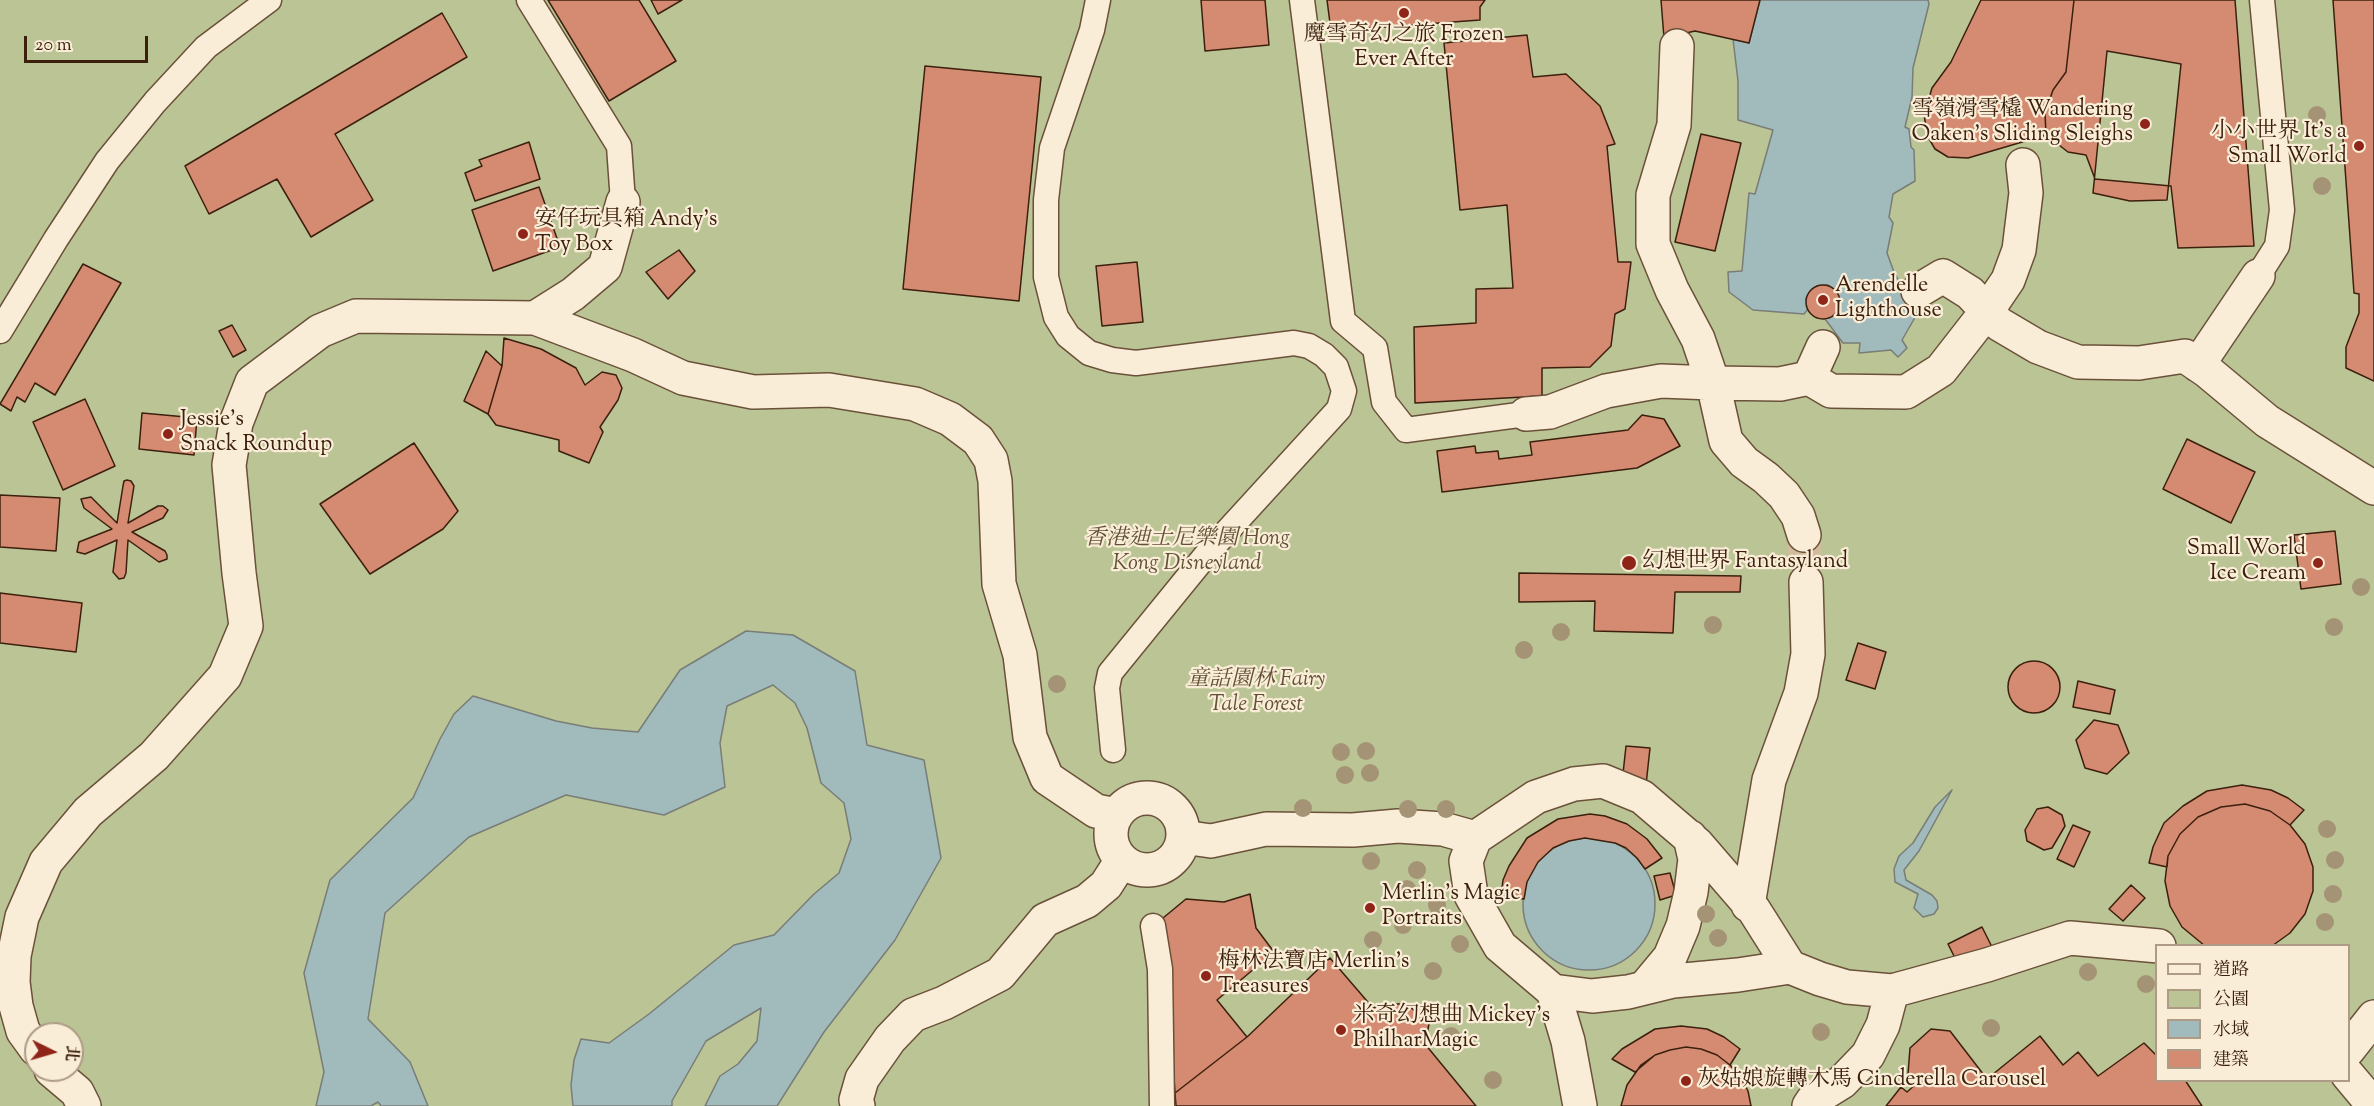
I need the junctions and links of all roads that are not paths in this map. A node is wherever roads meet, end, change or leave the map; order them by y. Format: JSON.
{"nodes":[{"id":1,"x":268,"y":0,"type":"edge"},
{"id":2,"x":529,"y":0,"type":"edge"},
{"id":3,"x":1098,"y":0,"type":"edge"},
{"id":4,"x":1302,"y":0,"type":"edge"},
{"id":5,"x":2262,"y":0,"type":"edge"},
{"id":6,"x":1677,"y":46,"type":"dead end"},
{"id":7,"x":2024,"y":165,"type":"dead end"},
{"id":8,"x":623,"y":202,"type":"joint"},
{"id":9,"x":2258,"y":276,"type":"joint"},
{"id":10,"x":1918,"y":291,"type":"dead end"},
{"id":11,"x":1987,"y":311,"type":"junction"},
{"id":12,"x":535,"y":318,"type":"junction"},
{"id":13,"x":0,"y":331,"type":"edge"},
{"id":14,"x":1823,"y":347,"type":"dead end"},
{"id":15,"x":2198,"y":365,"type":"junction"},
{"id":16,"x":1809,"y":378,"type":"junction"},
{"id":17,"x":1713,"y":382,"type":"junction"},
{"id":18,"x":1526,"y":414,"type":"joint"},
{"id":19,"x":2374,"y":488,"type":"edge"},
{"id":20,"x":1804,"y":536,"type":"tunnel mouth"},
{"id":21,"x":1806,"y":582,"type":"tunnel mouth"},
{"id":22,"x":1113,"y":750,"type":"dead end"},
{"id":23,"x":1116,"y":815,"type":"junction"},
{"id":24,"x":1184,"y":837,"type":"junction"},
{"id":25,"x":1690,"y":837,"type":"junction"},
{"id":26,"x":1475,"y":838,"type":"junction"},
{"id":27,"x":1122,"y":860,"type":"junction"},
{"id":28,"x":1749,"y":905,"type":"junction"},
{"id":29,"x":1153,"y":926,"type":"dead end"},
{"id":30,"x":2155,"y":945,"type":"edge"},
{"id":31,"x":1790,"y":967,"type":"junction"},
{"id":32,"x":1645,"y":987,"type":"junction"},
{"id":33,"x":1553,"y":991,"type":"junction"},
{"id":34,"x":1892,"y":991,"type":"junction"},
{"id":35,"x":2374,"y":1017,"type":"edge"},
{"id":36,"x":24,"y":1032,"type":"edge"},
{"id":37,"x":2350,"y":1049,"type":"edge"},
{"id":38,"x":2350,"y":1076,"type":"edge"},
{"id":39,"x":65,"y":1082,"type":"edge"},
{"id":40,"x":84,"y":1106,"type":"edge"},
{"id":41,"x":858,"y":1106,"type":"edge"},
{"id":42,"x":1162,"y":1106,"type":"edge"},
{"id":43,"x":1580,"y":1106,"type":"edge"},
{"id":44,"x":1809,"y":1106,"type":"edge"},
{"id":45,"x":2374,"y":1106,"type":"edge"}],
"edges":[{"from":1,"to":13,"type":"lane"},
{"from":2,"to":8,"type":"lane"},
{"from":3,"to":22,"type":"lane"},
{"from":4,"to":18,"type":"lane"},
{"from":5,"to":9,"type":"lane"},
{"from":6,"to":17,"type":"street"},
{"from":7,"to":11,"type":"street"},
{"from":8,"to":12,"type":"street"},
{"from":9,"to":15,"type":"street"},
{"from":10,"to":11,"type":"street"},
{"from":11,"to":15,"type":"street"},
{"from":11,"to":16,"type":"street"},
{"from":12,"to":23,"type":"street"},
{"from":12,"to":36,"type":"street"},
{"from":14,"to":16,"type":"street"},
{"from":15,"to":19,"type":"street"},
{"from":16,"to":17,"type":"street"},
{"from":17,"to":18,"type":"street"},
{"from":17,"to":20,"type":"street"},
{"from":21,"to":28,"type":"street"},
{"from":23,"to":24,"type":"street"},
{"from":23,"to":27,"type":"street"},
{"from":24,"to":26,"type":"street"},
{"from":24,"to":27,"type":"street"},
{"from":25,"to":26,"type":"street"},
{"from":25,"to":28,"type":"street"},
{"from":25,"to":32,"type":"street"},
{"from":26,"to":33,"type":"street"},
{"from":27,"to":41,"type":"street"},
{"from":28,"to":31,"type":"street"},
{"from":29,"to":42,"type":"lane"},
{"from":30,"to":34,"type":"street"},
{"from":31,"to":32,"type":"street"},
{"from":31,"to":34,"type":"street"},
{"from":32,"to":33,"type":"street"},
{"from":33,"to":43,"type":"street"},
{"from":34,"to":44,"type":"street"},
{"from":35,"to":37,"type":"street"},
{"from":38,"to":45,"type":"street"},
{"from":39,"to":40,"type":"street"}]}
